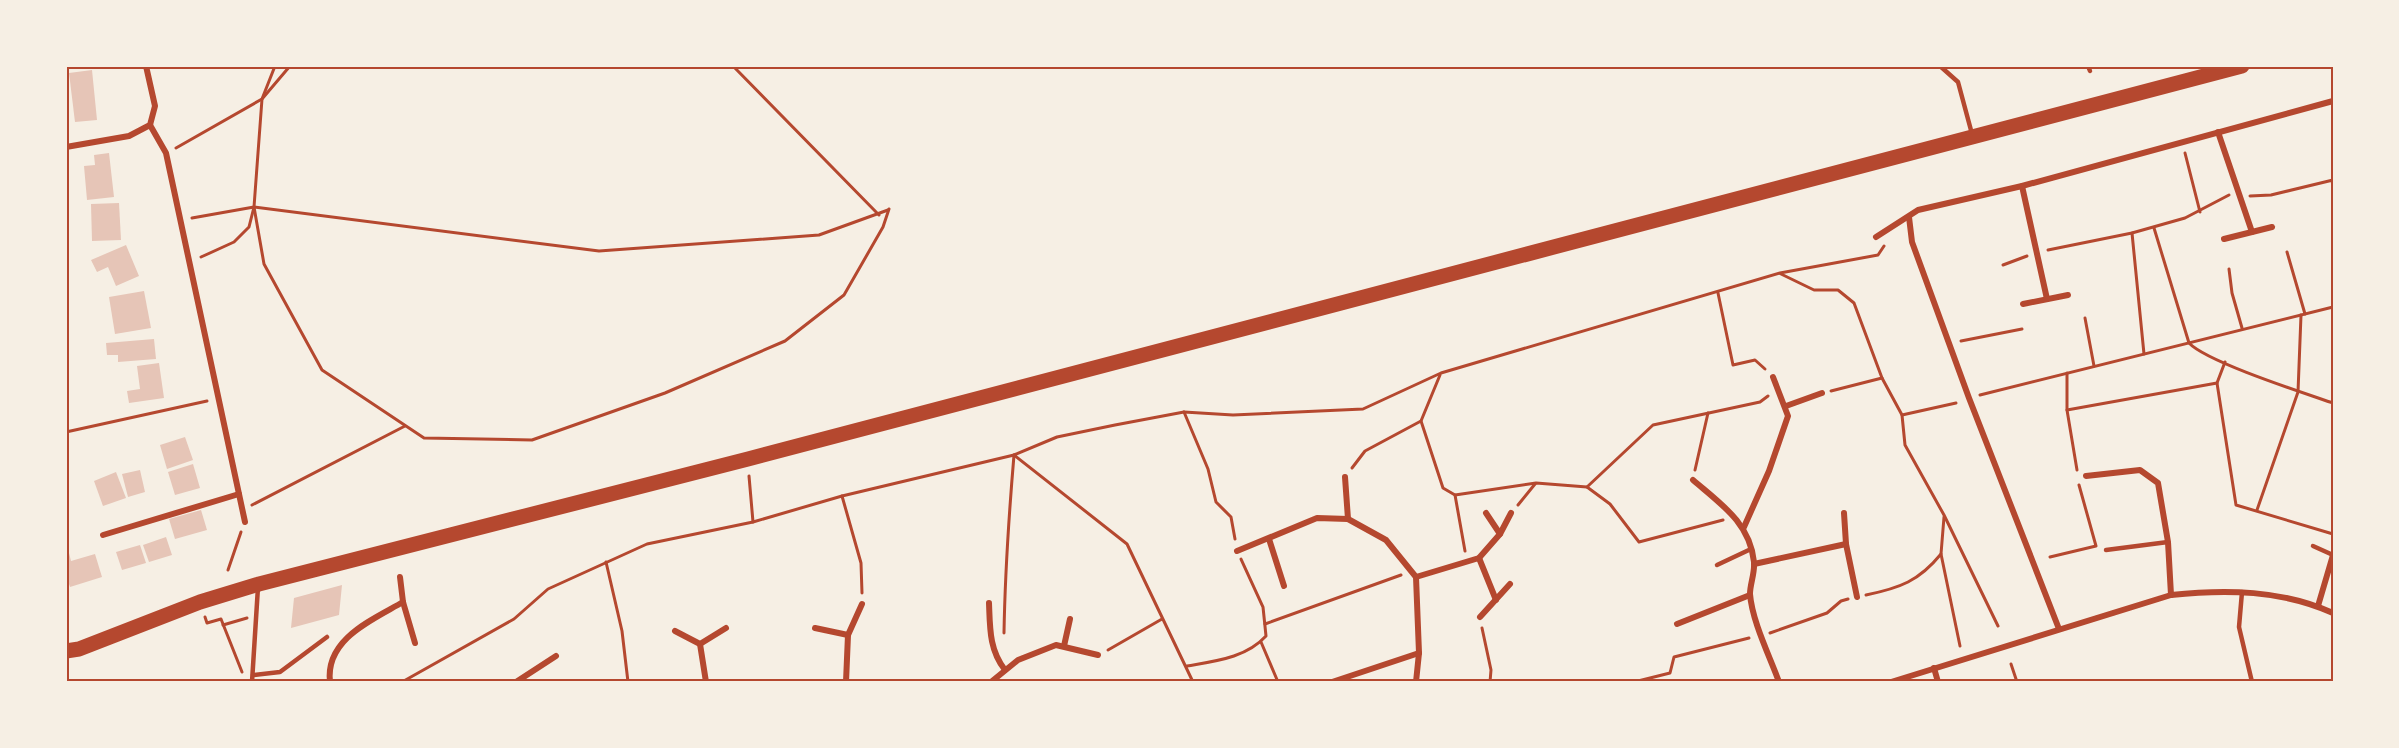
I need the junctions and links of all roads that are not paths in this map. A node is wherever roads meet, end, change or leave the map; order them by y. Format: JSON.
{"nodes":[{"id":1,"x":146,"y":66,"type":"edge"},
{"id":2,"x":1940,"y":66,"type":"edge"},
{"id":3,"x":2242,"y":66,"type":"edge"},
{"id":4,"x":2333,"y":101,"type":"edge"},
{"id":5,"x":150,"y":125,"type":"junction"},
{"id":6,"x":2218,"y":132,"type":"junction"},
{"id":7,"x":1973,"y":138,"type":"junction"},
{"id":8,"x":66,"y":147,"type":"edge"},
{"id":9,"x":2022,"y":186,"type":"junction"},
{"id":10,"x":1910,"y":217,"type":"junction"},
{"id":11,"x":2272,"y":227,"type":"dead end"},
{"id":12,"x":2252,"y":232,"type":"junction"},
{"id":13,"x":1876,"y":237,"type":"dead end"},
{"id":14,"x":2224,"y":239,"type":"dead end"},
{"id":15,"x":2068,"y":295,"type":"dead end"},
{"id":16,"x":2047,"y":299,"type":"junction"},
{"id":17,"x":2023,"y":304,"type":"dead end"},
{"id":18,"x":1773,"y":377,"type":"road end"},
{"id":19,"x":1822,"y":393,"type":"road end"},
{"id":20,"x":1786,"y":406,"type":"junction"},
{"id":21,"x":2086,"y":476,"type":"dead end"},
{"id":22,"x":1345,"y":477,"type":"road end"},
{"id":23,"x":1693,"y":480,"type":"road end"},
{"id":24,"x":239,"y":494,"type":"junction"},
{"id":25,"x":1486,"y":513,"type":"dead end"},
{"id":26,"x":1511,"y":513,"type":"road end"},
{"id":27,"x":1844,"y":513,"type":"dead end"},
{"id":28,"x":1348,"y":519,"type":"junction"},
{"id":29,"x":245,"y":522,"type":"road end"},
{"id":30,"x":1744,"y":527,"type":"junction"},
{"id":31,"x":1500,"y":534,"type":"junction"},
{"id":32,"x":103,"y":535,"type":"dead end"},
{"id":33,"x":1269,"y":539,"type":"junction"},
{"id":34,"x":2168,"y":542,"type":"junction"},
{"id":35,"x":1846,"y":544,"type":"junction"},
{"id":36,"x":2313,"y":546,"type":"dead end"},
{"id":37,"x":1751,"y":549,"type":"junction"},
{"id":38,"x":2106,"y":550,"type":"dead end"},
{"id":39,"x":1237,"y":551,"type":"road end"},
{"id":40,"x":2333,"y":555,"type":"edge"},
{"id":41,"x":1479,"y":558,"type":"junction"},
{"id":42,"x":1754,"y":564,"type":"junction"},
{"id":43,"x":1717,"y":565,"type":"dead end"},
{"id":44,"x":1413,"y":574,"type":"junction"},
{"id":45,"x":400,"y":578,"type":"dead end"},
{"id":46,"x":259,"y":584,"type":"junction"},
{"id":47,"x":1510,"y":584,"type":"dead end"},
{"id":48,"x":1284,"y":586,"type":"dead end"},
{"id":49,"x":2242,"y":592,"type":"junction"},
{"id":50,"x":1750,"y":595,"type":"junction"},
{"id":51,"x":2171,"y":595,"type":"junction"},
{"id":52,"x":1857,"y":597,"type":"dead end"},
{"id":53,"x":1496,"y":600,"type":"junction"},
{"id":54,"x":403,"y":602,"type":"junction"},
{"id":55,"x":989,"y":603,"type":"dead end"},
{"id":56,"x":862,"y":604,"type":"road end"},
{"id":57,"x":2318,"y":606,"type":"junction"},
{"id":58,"x":2333,"y":613,"type":"edge"},
{"id":59,"x":1480,"y":617,"type":"road end"},
{"id":60,"x":1070,"y":620,"type":"dead end"},
{"id":61,"x":1677,"y":624,"type":"dead end"},
{"id":62,"x":726,"y":628,"type":"dead end"},
{"id":63,"x":815,"y":628,"type":"dead end"},
{"id":64,"x":2059,"y":629,"type":"junction"},
{"id":65,"x":675,"y":632,"type":"dead end"},
{"id":66,"x":848,"y":635,"type":"junction"},
{"id":67,"x":327,"y":637,"type":"dead end"},
{"id":68,"x":415,"y":643,"type":"dead end"},
{"id":69,"x":700,"y":644,"type":"junction"},
{"id":70,"x":1064,"y":646,"type":"junction"},
{"id":71,"x":73,"y":650,"type":"edge"},
{"id":72,"x":1419,"y":653,"type":"junction"},
{"id":73,"x":1098,"y":655,"type":"road end"},
{"id":74,"x":556,"y":656,"type":"dead end"},
{"id":75,"x":66,"y":661,"type":"edge"},
{"id":76,"x":1934,"y":668,"type":"junction"},
{"id":77,"x":1005,"y":670,"type":"junction"},
{"id":78,"x":253,"y":675,"type":"junction"},
{"id":79,"x":526,"y":679,"type":"edge"},
{"id":80,"x":1346,"y":679,"type":"edge"},
{"id":81,"x":252,"y":682,"type":"edge"},
{"id":82,"x":330,"y":682,"type":"edge"},
{"id":83,"x":516,"y":682,"type":"edge"},
{"id":84,"x":706,"y":682,"type":"edge"},
{"id":85,"x":846,"y":682,"type":"edge"},
{"id":86,"x":991,"y":682,"type":"edge"},
{"id":87,"x":1332,"y":682,"type":"edge"},
{"id":88,"x":1416,"y":682,"type":"edge"},
{"id":89,"x":1779,"y":682,"type":"edge"},
{"id":90,"x":1890,"y":682,"type":"edge"},
{"id":91,"x":1938,"y":682,"type":"edge"},
{"id":92,"x":2252,"y":682,"type":"edge"}],
"edges":[{"from":1,"to":5,"type":"street"},
{"from":2,"to":7,"type":"lane"},
{"from":3,"to":7,"type":"main road"},
{"from":4,"to":6,"type":"street"},
{"from":5,"to":8,"type":"street"},
{"from":5,"to":24,"type":"street"},
{"from":6,"to":9,"type":"street"},
{"from":6,"to":12,"type":"street"},
{"from":7,"to":46,"type":"main road"},
{"from":9,"to":10,"type":"street"},
{"from":9,"to":16,"type":"street"},
{"from":10,"to":13,"type":"street"},
{"from":10,"to":64,"type":"street"},
{"from":11,"to":12,"type":"street"},
{"from":12,"to":14,"type":"street"},
{"from":15,"to":16,"type":"street"},
{"from":16,"to":17,"type":"street"},
{"from":18,"to":20,"type":"street"},
{"from":19,"to":20,"type":"street"},
{"from":20,"to":30,"type":"street"},
{"from":21,"to":34,"type":"street"},
{"from":22,"to":28,"type":"street"},
{"from":23,"to":30,"type":"street"},
{"from":24,"to":29,"type":"street"},
{"from":24,"to":32,"type":"street"},
{"from":25,"to":31,"type":"street"},
{"from":26,"to":31,"type":"street"},
{"from":27,"to":35,"type":"street"},
{"from":28,"to":33,"type":"street"},
{"from":28,"to":44,"type":"street"},
{"from":30,"to":37,"type":"street"},
{"from":31,"to":41,"type":"street"},
{"from":33,"to":39,"type":"street"},
{"from":33,"to":48,"type":"street"},
{"from":34,"to":38,"type":"lane"},
{"from":34,"to":51,"type":"street"},
{"from":35,"to":42,"type":"street"},
{"from":35,"to":52,"type":"street"},
{"from":36,"to":40,"type":"lane"},
{"from":37,"to":42,"type":"street"},
{"from":37,"to":43,"type":"lane"},
{"from":40,"to":57,"type":"street"},
{"from":41,"to":44,"type":"street"},
{"from":41,"to":53,"type":"street"},
{"from":42,"to":50,"type":"street"},
{"from":44,"to":72,"type":"street"},
{"from":45,"to":54,"type":"street"},
{"from":46,"to":71,"type":"main road"},
{"from":46,"to":78,"type":"lane"},
{"from":47,"to":53,"type":"street"},
{"from":49,"to":51,"type":"street"},
{"from":49,"to":57,"type":"street"},
{"from":49,"to":92,"type":"lane"},
{"from":50,"to":61,"type":"street"},
{"from":50,"to":89,"type":"street"},
{"from":51,"to":64,"type":"street"},
{"from":53,"to":59,"type":"street"},
{"from":54,"to":68,"type":"street"},
{"from":54,"to":82,"type":"street"},
{"from":55,"to":77,"type":"street"},
{"from":56,"to":66,"type":"street"},
{"from":57,"to":58,"type":"street"},
{"from":60,"to":70,"type":"street"},
{"from":62,"to":69,"type":"street"},
{"from":63,"to":66,"type":"street"},
{"from":64,"to":76,"type":"street"},
{"from":65,"to":69,"type":"street"},
{"from":66,"to":85,"type":"street"},
{"from":67,"to":78,"type":"lane"},
{"from":69,"to":84,"type":"street"},
{"from":70,"to":73,"type":"street"},
{"from":70,"to":77,"type":"street"},
{"from":71,"to":75,"type":"main road"},
{"from":72,"to":80,"type":"street"},
{"from":72,"to":88,"type":"street"},
{"from":74,"to":79,"type":"street"},
{"from":76,"to":90,"type":"street"},
{"from":76,"to":91,"type":"street"},
{"from":77,"to":86,"type":"street"},
{"from":78,"to":81,"type":"lane"},
{"from":79,"to":83,"type":"street"},
{"from":80,"to":87,"type":"street"}]}
